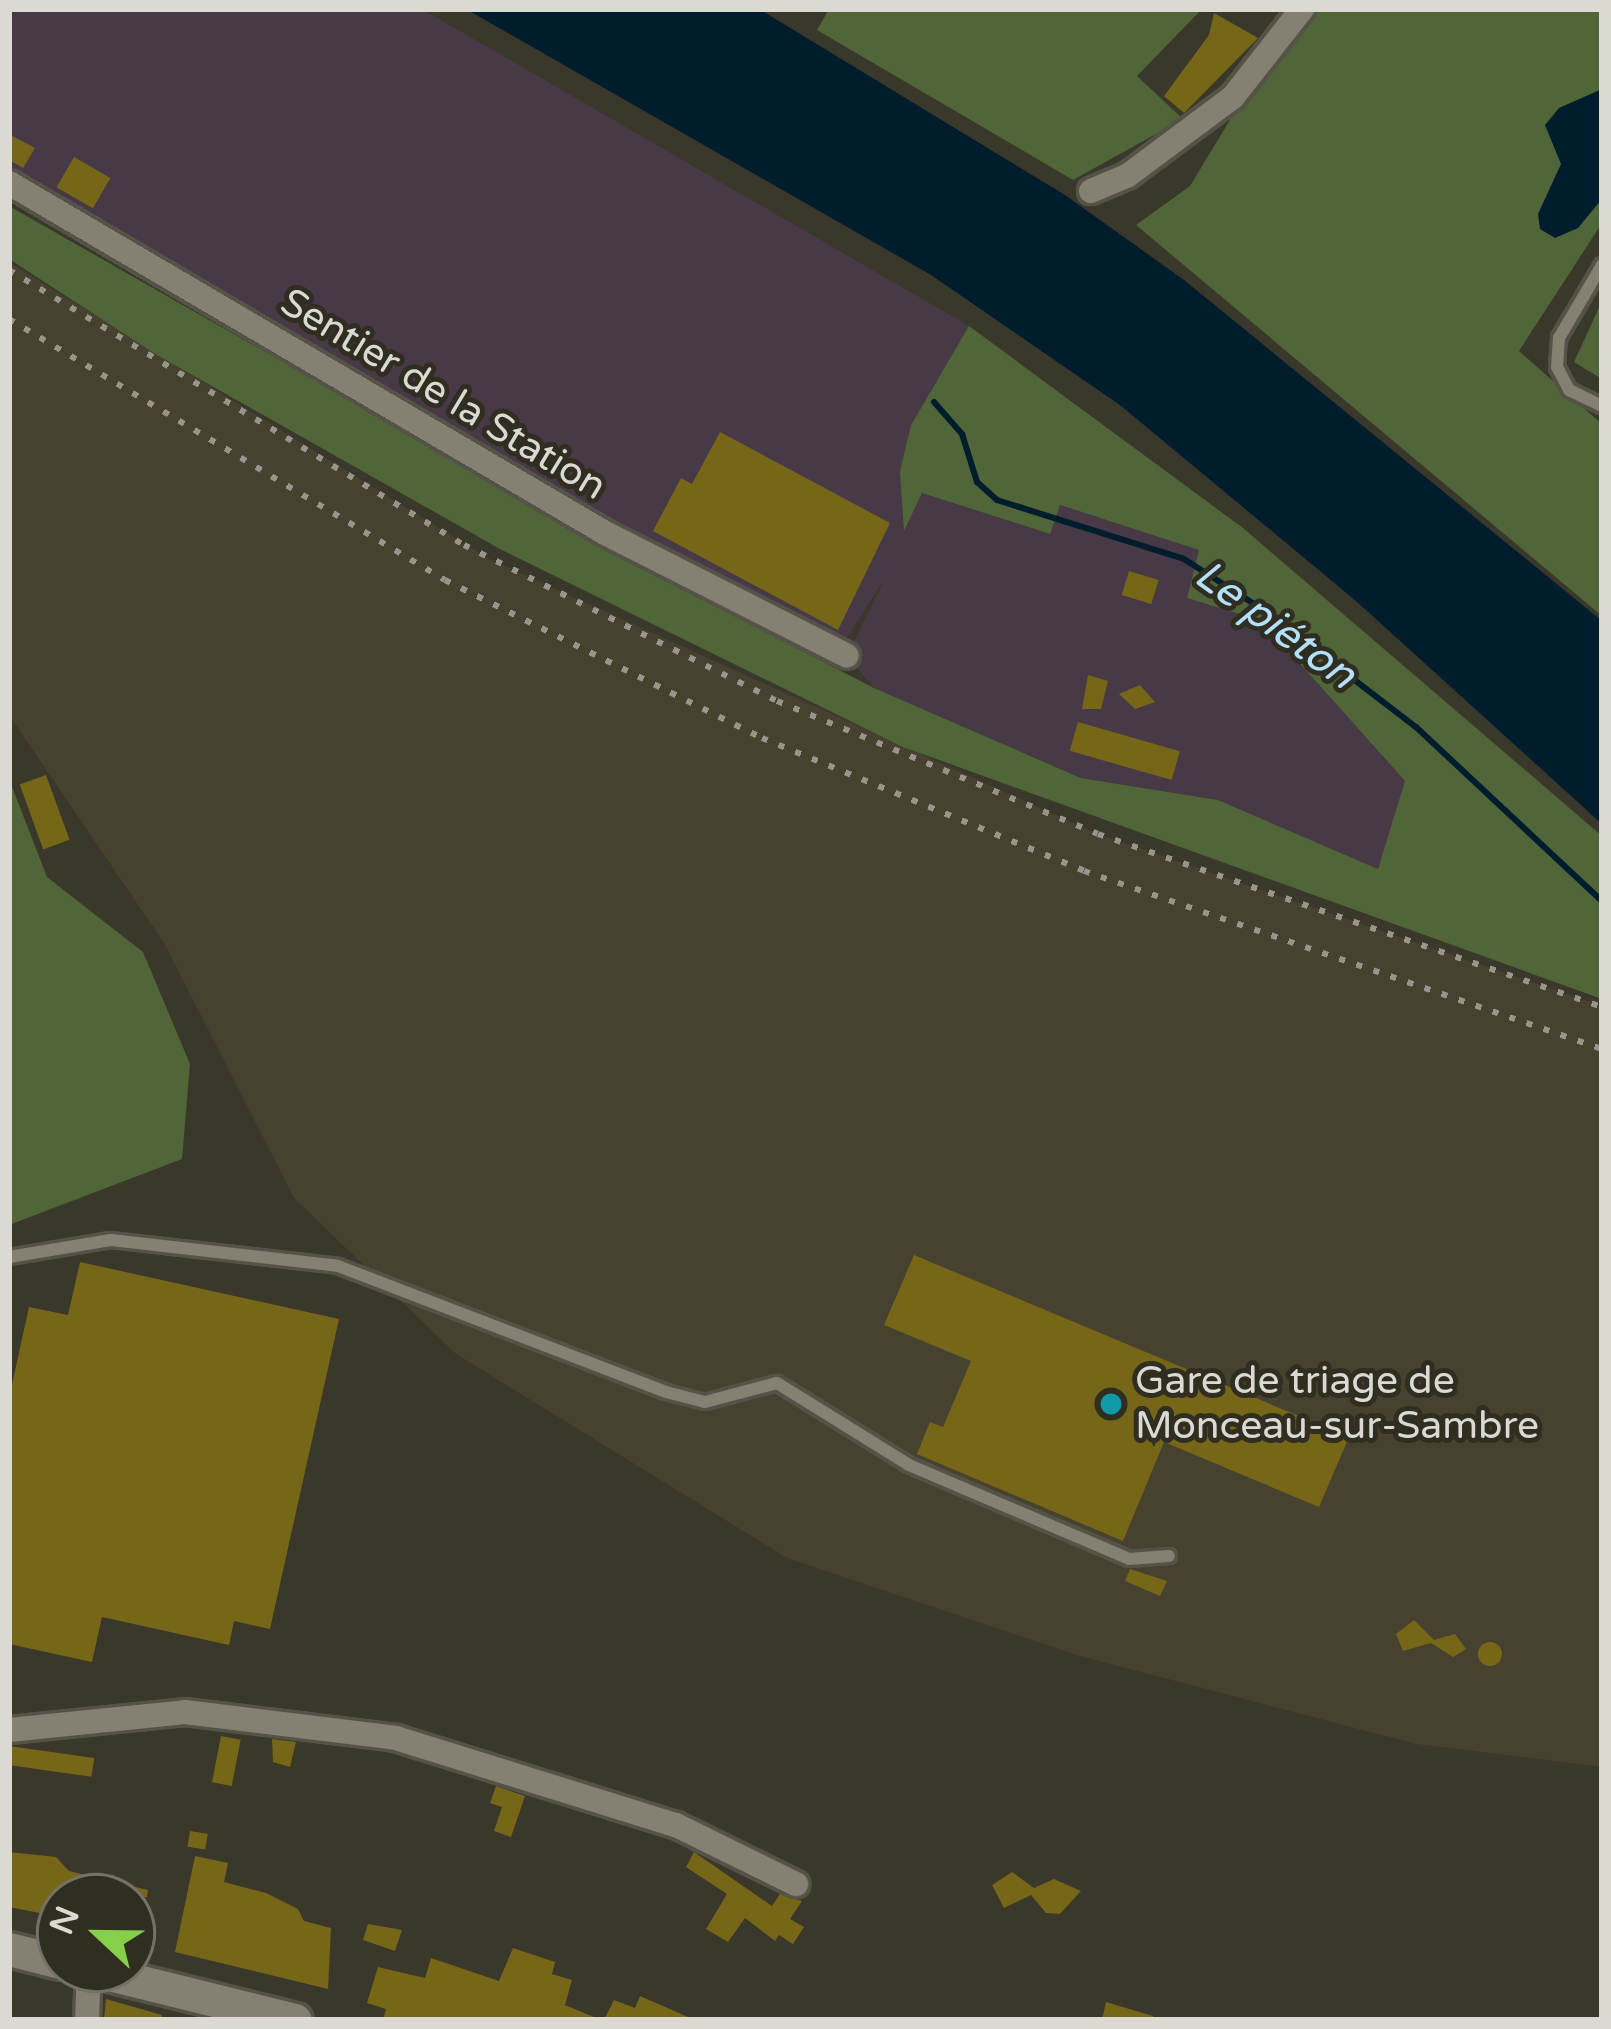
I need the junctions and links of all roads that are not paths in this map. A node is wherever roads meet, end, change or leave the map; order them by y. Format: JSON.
{"nodes":[{"id":1,"x":1302,"y":9,"type":"edge"},
{"id":2,"x":9,"y":183,"type":"edge"},
{"id":3,"x":1091,"y":191,"type":"dead end"},
{"id":4,"x":1602,"y":265,"type":"edge"},
{"id":5,"x":1602,"y":406,"type":"edge"},
{"id":6,"x":847,"y":656,"type":"dead end"},
{"id":7,"x":9,"y":1257,"type":"edge"},
{"id":8,"x":1169,"y":1556,"type":"dead end"},
{"id":9,"x":9,"y":1730,"type":"edge"},
{"id":10,"x":796,"y":1884,"type":"dead end"},
{"id":11,"x":156,"y":1986,"type":"edge"},
{"id":12,"x":295,"y":2020,"type":"edge"}],
"edges":[{"from":1,"to":3,"type":"street"},
{"from":2,"to":6,"type":"street","name":"Sentier de la Station"},
{"from":4,"to":5,"type":"lane"},
{"from":7,"to":8,"type":"lane"},
{"from":9,"to":10,"type":"street"},
{"from":11,"to":12,"type":"main road"}]}
